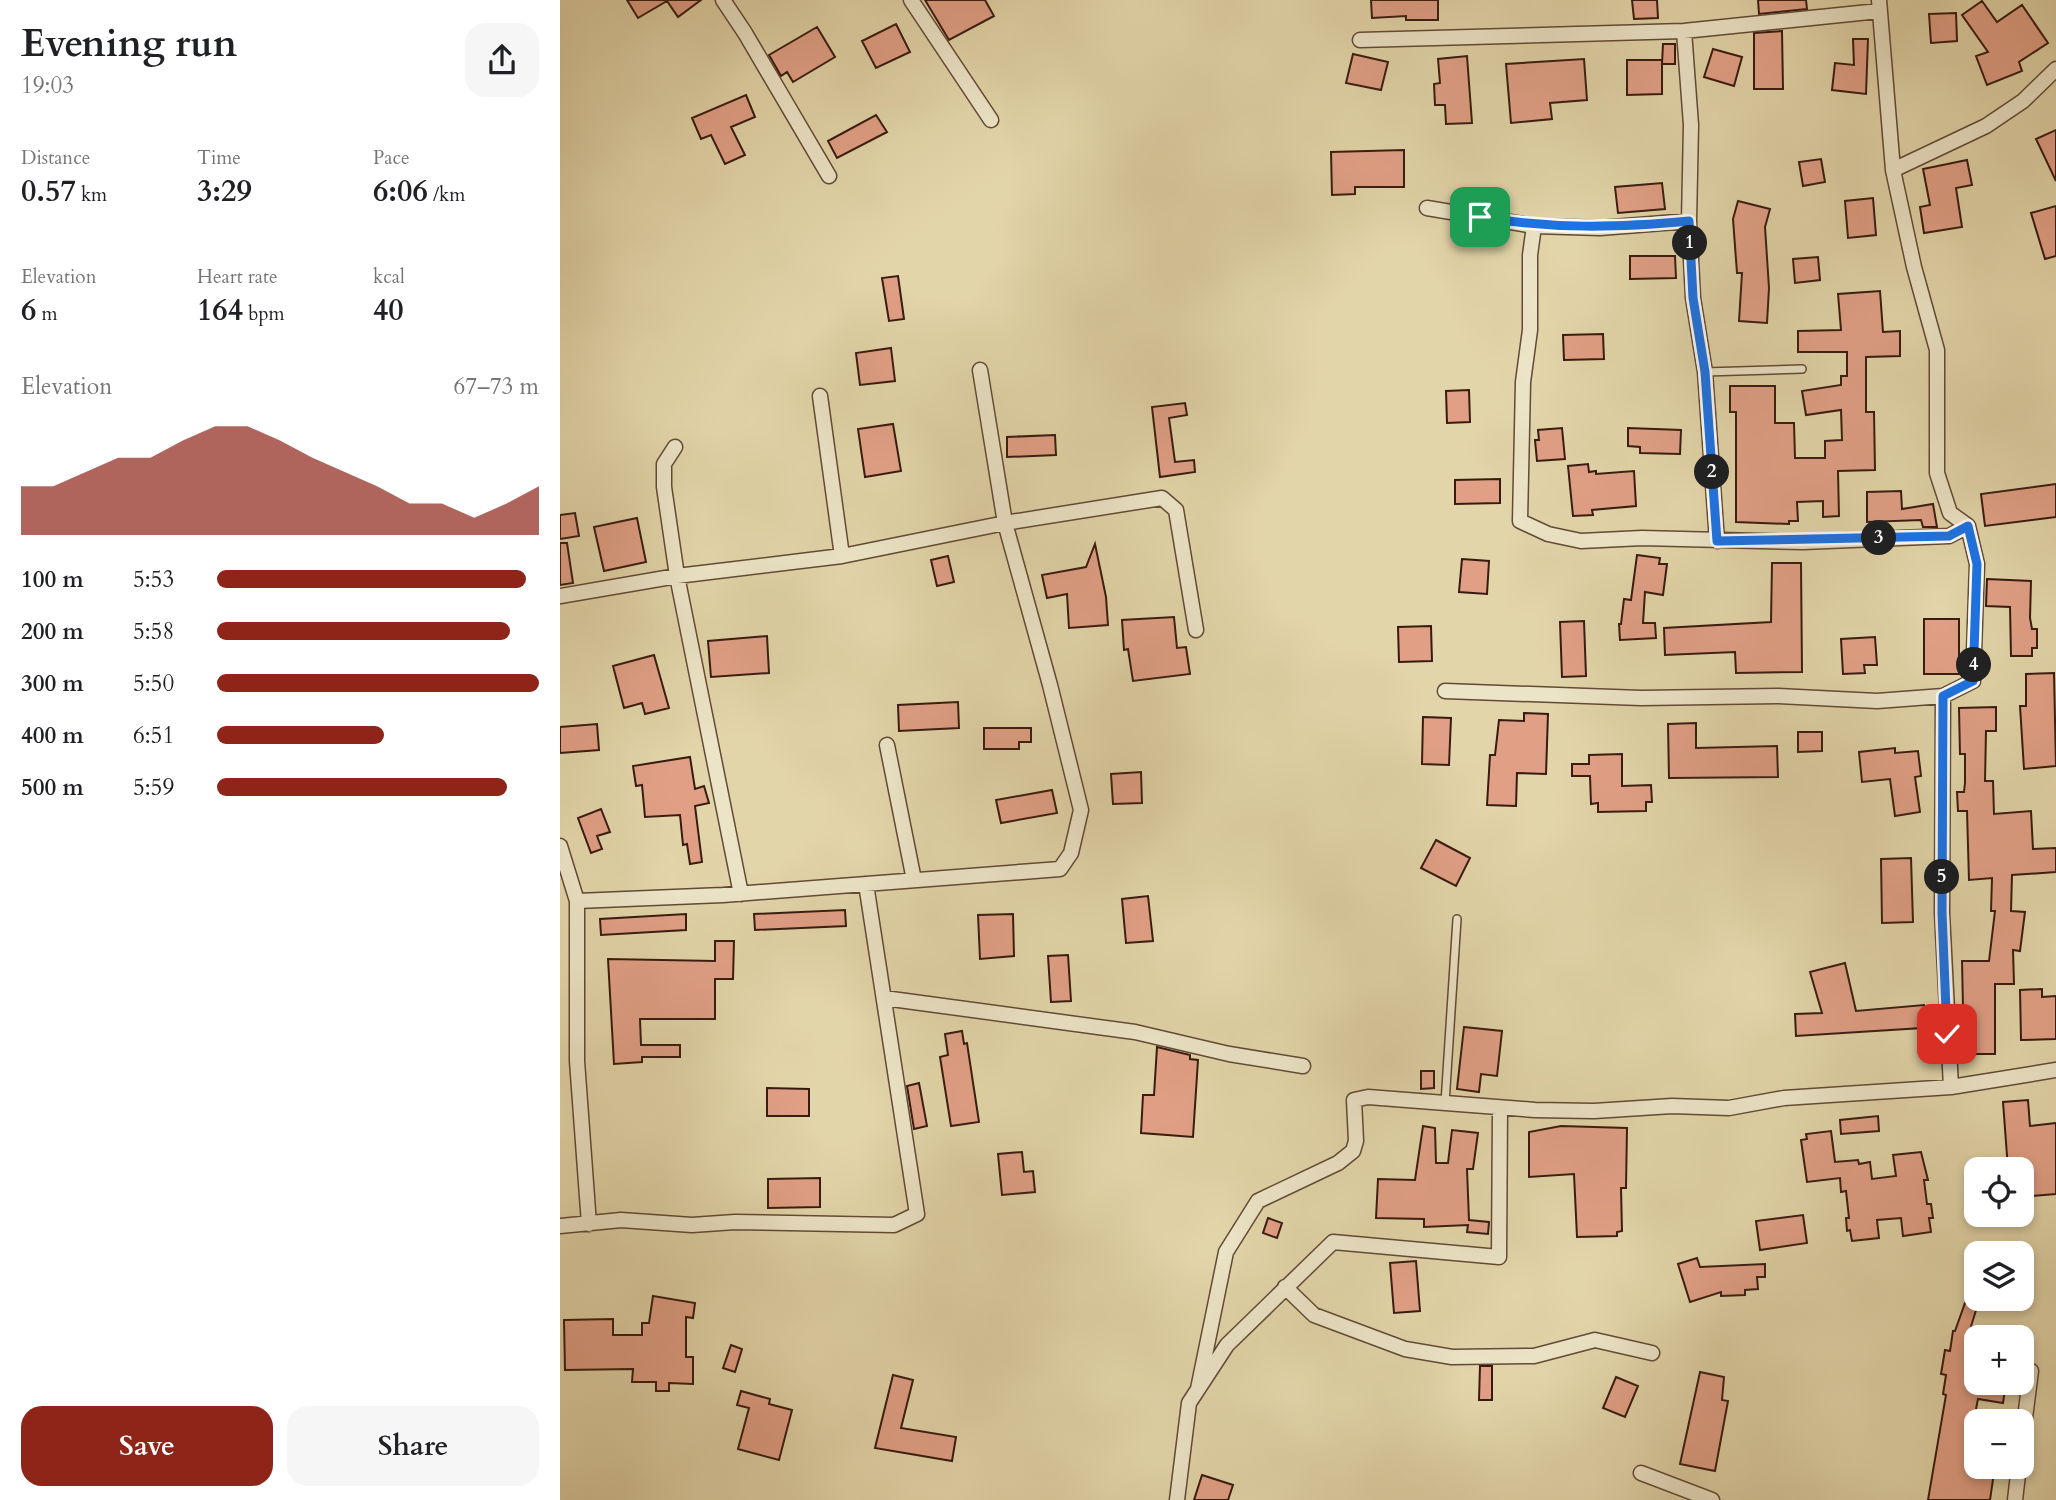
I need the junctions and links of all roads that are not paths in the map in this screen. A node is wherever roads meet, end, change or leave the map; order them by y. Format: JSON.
{"nodes":[{"id":1,"x":723,"y":0,"type":"edge"},
{"id":2,"x":911,"y":0,"type":"edge"},
{"id":3,"x":1879,"y":6,"type":"edge"},
{"id":4,"x":1685,"y":31,"type":"junction"},
{"id":5,"x":1360,"y":40,"type":"dead end"},
{"id":6,"x":2056,"y":69,"type":"edge"},
{"id":7,"x":990,"y":120,"type":"dead end"},
{"id":8,"x":1893,"y":170,"type":"junction"},
{"id":9,"x":829,"y":176,"type":"dead end"},
{"id":10,"x":1427,"y":208,"type":"dead end"},
{"id":11,"x":1689,"y":221,"type":"junction"},
{"id":12,"x":1534,"y":226,"type":"junction"},
{"id":13,"x":1802,"y":369,"type":"dead end"},
{"id":14,"x":980,"y":370,"type":"dead end"},
{"id":15,"x":1705,"y":372,"type":"junction"},
{"id":16,"x":820,"y":396,"type":"dead end"},
{"id":17,"x":675,"y":447,"type":"dead end"},
{"id":18,"x":1005,"y":523,"type":"junction"},
{"id":19,"x":1968,"y":526,"type":"junction"},
{"id":20,"x":1717,"y":541,"type":"junction"},
{"id":21,"x":842,"y":556,"type":"junction"},
{"id":22,"x":677,"y":576,"type":"junction"},
{"id":23,"x":560,"y":596,"type":"edge"},
{"id":24,"x":1196,"y":630,"type":"dead end"},
{"id":25,"x":1445,"y":691,"type":"dead end"},
{"id":26,"x":1943,"y":696,"type":"junction"},
{"id":27,"x":887,"y":745,"type":"dead end"},
{"id":28,"x":560,"y":846,"type":"edge"},
{"id":29,"x":914,"y":880,"type":"junction"},
{"id":30,"x":866,"y":884,"type":"junction"},
{"id":31,"x":741,"y":894,"type":"junction"},
{"id":32,"x":577,"y":901,"type":"junction"},
{"id":33,"x":1457,"y":919,"type":"dead end"},
{"id":34,"x":884,"y":998,"type":"junction"},
{"id":35,"x":1303,"y":1066,"type":"dead end"},
{"id":36,"x":2056,"y":1070,"type":"edge"},
{"id":37,"x":1951,"y":1087,"type":"junction"},
{"id":38,"x":1445,"y":1104,"type":"junction"},
{"id":39,"x":1500,"y":1109,"type":"junction"},
{"id":40,"x":589,"y":1224,"type":"junction"},
{"id":41,"x":560,"y":1226,"type":"edge"},
{"id":42,"x":1285,"y":1287,"type":"junction"},
{"id":43,"x":1651,"y":1353,"type":"dead end"},
{"id":44,"x":1198,"y":1389,"type":"junction"},
{"id":45,"x":1641,"y":1473,"type":"dead end"},
{"id":46,"x":2017,"y":1479,"type":"edge"},
{"id":47,"x":1177,"y":1500,"type":"edge"},
{"id":48,"x":1712,"y":1500,"type":"edge"},
{"id":49,"x":2015,"y":1500,"type":"edge"}],
"edges":[{"from":1,"to":9,"type":"street"},
{"from":2,"to":7,"type":"street"},
{"from":3,"to":4,"type":"street"},
{"from":3,"to":8,"type":"street"},
{"from":4,"to":5,"type":"street"},
{"from":4,"to":11,"type":"street"},
{"from":6,"to":8,"type":"street"},
{"from":8,"to":19,"type":"street"},
{"from":10,"to":12,"type":"street"},
{"from":11,"to":12,"type":"street"},
{"from":11,"to":15,"type":"street"},
{"from":12,"to":20,"type":"street"},
{"from":13,"to":15,"type":"lane"},
{"from":14,"to":18,"type":"street"},
{"from":15,"to":20,"type":"street"},
{"from":16,"to":21,"type":"street"},
{"from":17,"to":22,"type":"street"},
{"from":18,"to":21,"type":"street"},
{"from":18,"to":24,"type":"street"},
{"from":18,"to":29,"type":"street"},
{"from":19,"to":20,"type":"street"},
{"from":19,"to":26,"type":"street"},
{"from":21,"to":22,"type":"street"},
{"from":22,"to":23,"type":"street"},
{"from":22,"to":31,"type":"street"},
{"from":25,"to":26,"type":"street"},
{"from":26,"to":37,"type":"street"},
{"from":27,"to":29,"type":"street"},
{"from":28,"to":32,"type":"street"},
{"from":29,"to":30,"type":"street"},
{"from":30,"to":31,"type":"street"},
{"from":30,"to":34,"type":"street"},
{"from":31,"to":32,"type":"street"},
{"from":32,"to":40,"type":"street"},
{"from":33,"to":38,"type":"lane"},
{"from":34,"to":35,"type":"street"},
{"from":34,"to":40,"type":"street"},
{"from":36,"to":37,"type":"street"},
{"from":37,"to":39,"type":"street"},
{"from":38,"to":39,"type":"street"},
{"from":38,"to":44,"type":"street"},
{"from":39,"to":42,"type":"street"},
{"from":40,"to":41,"type":"street"},
{"from":42,"to":43,"type":"street"},
{"from":42,"to":44,"type":"street"},
{"from":44,"to":47,"type":"street"},
{"from":45,"to":48,"type":"street"},
{"from":46,"to":49,"type":"street"}]}
